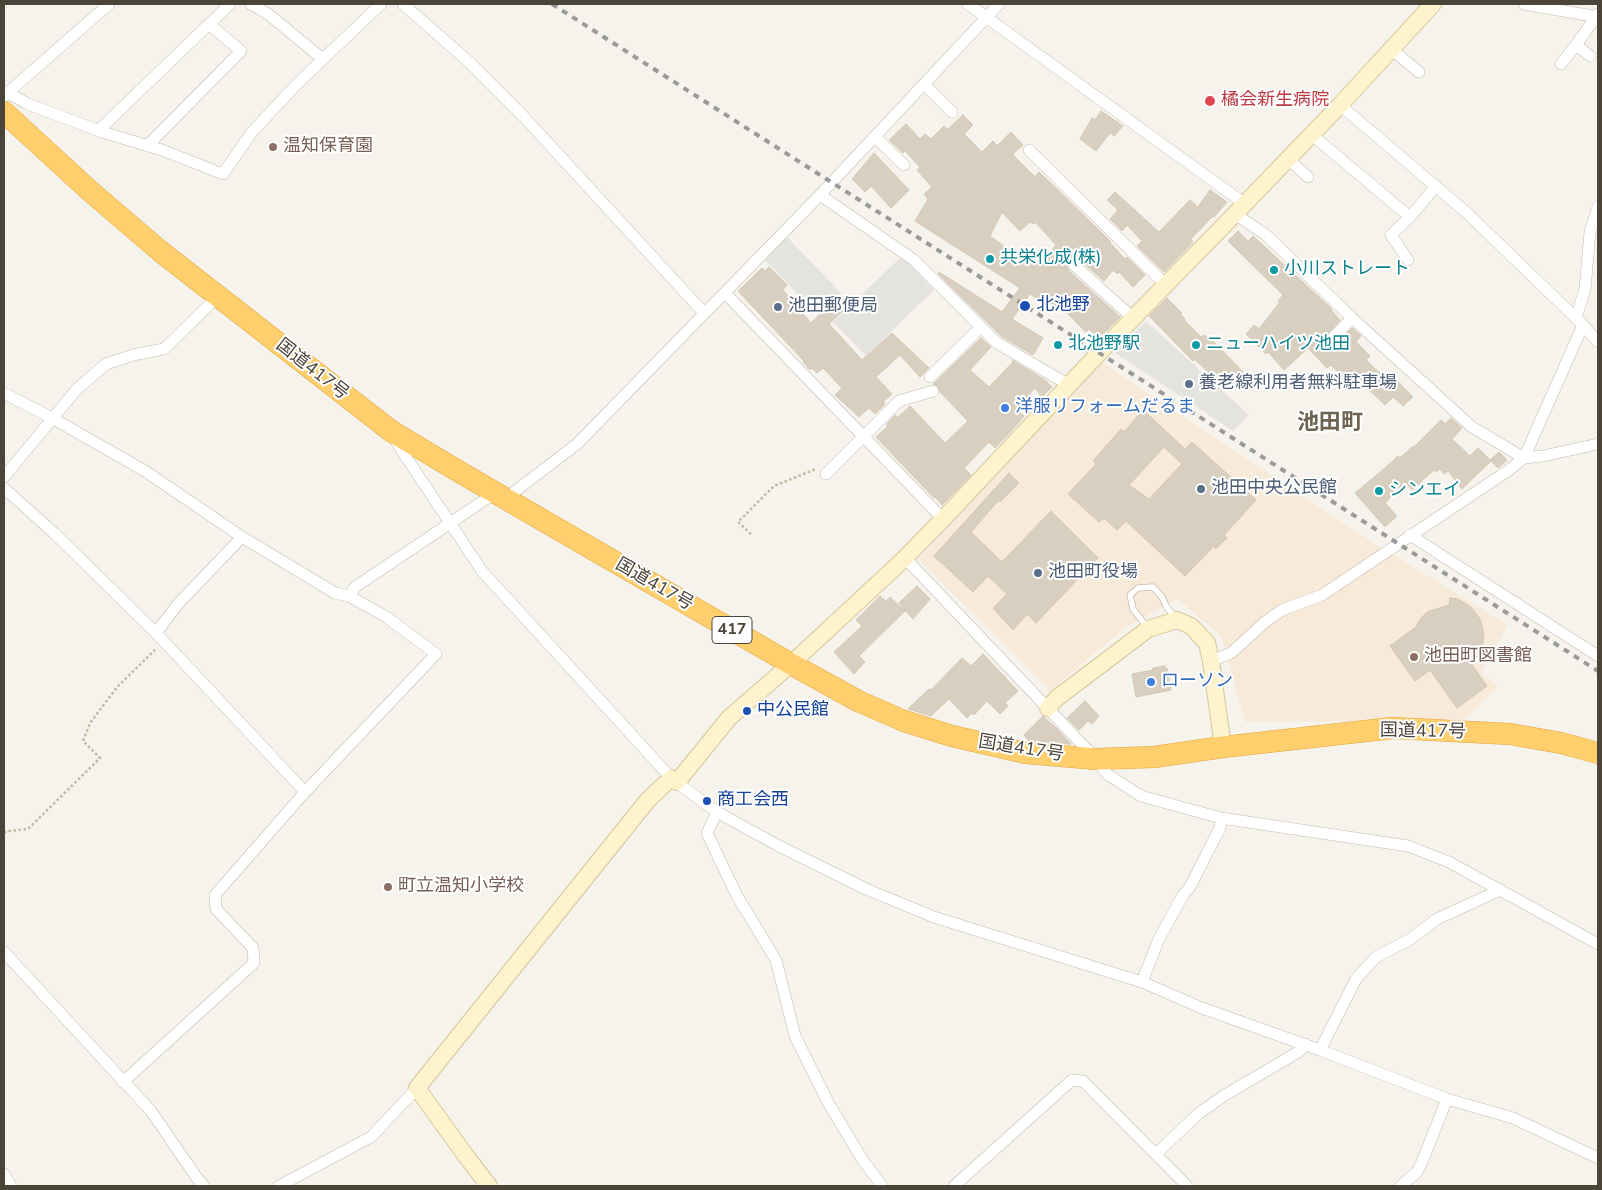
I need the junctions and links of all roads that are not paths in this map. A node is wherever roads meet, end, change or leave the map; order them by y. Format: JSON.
{"nodes":[{"id":1,"x":109,"y":4,"type":"edge"},
{"id":2,"x":230,"y":4,"type":"edge"},
{"id":3,"x":251,"y":4,"type":"edge"},
{"id":4,"x":381,"y":4,"type":"edge"},
{"id":5,"x":403,"y":4,"type":"edge"},
{"id":6,"x":968,"y":4,"type":"edge"},
{"id":7,"x":999,"y":4,"type":"edge"},
{"id":8,"x":1433,"y":4,"type":"edge"},
{"id":9,"x":1524,"y":4,"type":"edge"},
{"id":10,"x":1597,"y":16,"type":"edge"},
{"id":11,"x":986,"y":17,"type":"junction"},
{"id":12,"x":209,"y":24,"type":"junction"},
{"id":13,"x":1576,"y":45,"type":"junction"},
{"id":14,"x":1391,"y":49,"type":"junction"},
{"id":15,"x":1590,"y":56,"type":"dead end"},
{"id":16,"x":322,"y":60,"type":"junction"},
{"id":17,"x":1561,"y":64,"type":"dead end"},
{"id":18,"x":1419,"y":72,"type":"dead end"},
{"id":19,"x":924,"y":84,"type":"junction"},
{"id":20,"x":5,"y":100,"type":"edge"},
{"id":21,"x":1340,"y":105,"type":"junction"},
{"id":22,"x":952,"y":112,"type":"dead end"},
{"id":23,"x":99,"y":130,"type":"junction"},
{"id":24,"x":1312,"y":134,"type":"junction"},
{"id":25,"x":875,"y":137,"type":"junction"},
{"id":26,"x":147,"y":146,"type":"junction"},
{"id":27,"x":1029,"y":150,"type":"dead end"},
{"id":28,"x":1288,"y":160,"type":"junction"},
{"id":29,"x":904,"y":164,"type":"dead end"},
{"id":30,"x":1308,"y":177,"type":"dead end"},
{"id":31,"x":1436,"y":186,"type":"junction"},
{"id":32,"x":820,"y":195,"type":"junction"},
{"id":33,"x":1598,"y":207,"type":"edge"},
{"id":34,"x":1240,"y":209,"type":"junction"},
{"id":35,"x":1410,"y":217,"type":"junction"},
{"id":36,"x":1408,"y":260,"type":"dead end"},
{"id":37,"x":1074,"y":265,"type":"dead end"},
{"id":38,"x":1166,"y":284,"type":"junction"},
{"id":39,"x":725,"y":293,"type":"junction"},
{"id":40,"x":217,"y":297,"type":"junction"},
{"id":41,"x":704,"y":313,"type":"junction"},
{"id":42,"x":1133,"y":318,"type":"junction"},
{"id":43,"x":1352,"y":318,"type":"junction"},
{"id":44,"x":1580,"y":322,"type":"junction"},
{"id":45,"x":981,"y":327,"type":"junction"},
{"id":46,"x":1332,"y":339,"type":"dead end"},
{"id":47,"x":1598,"y":342,"type":"edge"},
{"id":48,"x":930,"y":377,"type":"dead end"},
{"id":49,"x":1069,"y":385,"type":"junction"},
{"id":50,"x":933,"y":391,"type":"dead end"},
{"id":51,"x":4,"y":393,"type":"edge"},
{"id":52,"x":52,"y":418,"type":"junction"},
{"id":53,"x":391,"y":431,"type":"junction"},
{"id":54,"x":864,"y":436,"type":"junction"},
{"id":55,"x":1598,"y":444,"type":"edge"},
{"id":56,"x":1524,"y":458,"type":"junction"},
{"id":57,"x":828,"y":472,"type":"road end"},
{"id":58,"x":4,"y":477,"type":"edge"},
{"id":59,"x":4,"y":488,"type":"edge"},
{"id":60,"x":500,"y":496,"type":"junction"},
{"id":61,"x":944,"y":519,"type":"junction"},
{"id":62,"x":451,"y":524,"type":"junction"},
{"id":63,"x":1410,"y":535,"type":"junction"},
{"id":64,"x":242,"y":537,"type":"junction"},
{"id":65,"x":904,"y":558,"type":"junction"},
{"id":66,"x":349,"y":596,"type":"junction"},
{"id":67,"x":1177,"y":620,"type":"junction"},
{"id":68,"x":1148,"y":629,"type":"junction"},
{"id":69,"x":160,"y":638,"type":"junction"},
{"id":70,"x":1598,"y":656,"type":"edge"},
{"id":71,"x":1211,"y":661,"type":"junction"},
{"id":72,"x":791,"y":664,"type":"junction"},
{"id":73,"x":1048,"y":708,"type":"junction"},
{"id":74,"x":1223,"y":748,"type":"junction"},
{"id":75,"x":1598,"y":753,"type":"edge"},
{"id":76,"x":1096,"y":759,"type":"junction"},
{"id":77,"x":674,"y":780,"type":"junction"},
{"id":78,"x":305,"y":792,"type":"junction"},
{"id":79,"x":717,"y":812,"type":"junction"},
{"id":80,"x":1221,"y":818,"type":"junction"},
{"id":81,"x":1500,"y":890,"type":"junction"},
{"id":82,"x":1598,"y":944,"type":"edge"},
{"id":83,"x":4,"y":952,"type":"edge"},
{"id":84,"x":1142,"y":982,"type":"junction"},
{"id":85,"x":1305,"y":1044,"type":"junction"},
{"id":86,"x":1320,"y":1050,"type":"junction"},
{"id":87,"x":123,"y":1082,"type":"junction"},
{"id":88,"x":417,"y":1088,"type":"junction"},
{"id":89,"x":1447,"y":1099,"type":"junction"},
{"id":90,"x":1156,"y":1154,"type":"junction"},
{"id":91,"x":1598,"y":1158,"type":"edge"},
{"id":92,"x":4,"y":1174,"type":"edge"},
{"id":93,"x":11,"y":1186,"type":"edge"},
{"id":94,"x":204,"y":1186,"type":"edge"},
{"id":95,"x":279,"y":1186,"type":"edge"},
{"id":96,"x":489,"y":1186,"type":"edge"},
{"id":97,"x":882,"y":1186,"type":"edge"},
{"id":98,"x":954,"y":1186,"type":"edge"},
{"id":99,"x":1187,"y":1186,"type":"edge"},
{"id":100,"x":1401,"y":1186,"type":"edge"}],
"edges":[{"from":1,"to":20,"type":"street"},
{"from":2,"to":12,"type":"street"},
{"from":3,"to":16,"type":"street"},
{"from":4,"to":16,"type":"street"},
{"from":5,"to":41,"type":"street"},
{"from":6,"to":11,"type":"street"},
{"from":7,"to":11,"type":"street"},
{"from":8,"to":14,"type":"street"},
{"from":9,"to":10,"type":"street"},
{"from":10,"to":13,"type":"street"},
{"from":11,"to":19,"type":"street"},
{"from":11,"to":34,"type":"street"},
{"from":12,"to":23,"type":"street"},
{"from":12,"to":26,"type":"street"},
{"from":13,"to":15,"type":"street"},
{"from":13,"to":17,"type":"street"},
{"from":14,"to":18,"type":"street"},
{"from":14,"to":21,"type":"street"},
{"from":16,"to":26,"type":"street"},
{"from":19,"to":22,"type":"street"},
{"from":19,"to":25,"type":"street"},
{"from":20,"to":23,"type":"street"},
{"from":20,"to":40,"type":"highway","name":"国道417号","number":"417"},
{"from":21,"to":24,"type":"street"},
{"from":21,"to":31,"type":"street"},
{"from":23,"to":26,"type":"street"},
{"from":24,"to":28,"type":"street"},
{"from":24,"to":35,"type":"street"},
{"from":25,"to":29,"type":"street"},
{"from":25,"to":32,"type":"street"},
{"from":27,"to":38,"type":"street"},
{"from":28,"to":30,"type":"street"},
{"from":28,"to":34,"type":"street"},
{"from":31,"to":35,"type":"street"},
{"from":31,"to":44,"type":"street"},
{"from":32,"to":39,"type":"street"},
{"from":32,"to":45,"type":"street"},
{"from":33,"to":44,"type":"street"},
{"from":34,"to":38,"type":"street"},
{"from":34,"to":43,"type":"street"},
{"from":35,"to":36,"type":"street"},
{"from":37,"to":42,"type":"street"},
{"from":38,"to":42,"type":"street"},
{"from":39,"to":41,"type":"street"},
{"from":39,"to":54,"type":"street"},
{"from":40,"to":52,"type":"street"},
{"from":40,"to":53,"type":"highway","name":"国道417号","number":"417"},
{"from":41,"to":60,"type":"street"},
{"from":42,"to":49,"type":"street"},
{"from":43,"to":46,"type":"street"},
{"from":43,"to":56,"type":"street"},
{"from":44,"to":47,"type":"street"},
{"from":44,"to":56,"type":"street"},
{"from":45,"to":48,"type":"street"},
{"from":45,"to":49,"type":"street"},
{"from":49,"to":61,"type":"street"},
{"from":50,"to":54,"type":"street"},
{"from":51,"to":52,"type":"street"},
{"from":52,"to":58,"type":"street"},
{"from":52,"to":64,"type":"street"},
{"from":53,"to":60,"type":"highway","name":"国道417号","number":"417"},
{"from":53,"to":62,"type":"street"},
{"from":54,"to":57,"type":"street"},
{"from":54,"to":61,"type":"street"},
{"from":55,"to":56,"type":"street"},
{"from":56,"to":63,"type":"street"},
{"from":59,"to":69,"type":"street"},
{"from":60,"to":62,"type":"street"},
{"from":60,"to":72,"type":"highway","name":"国道417号","number":"417"},
{"from":61,"to":65,"type":"street"},
{"from":62,"to":66,"type":"street"},
{"from":62,"to":77,"type":"street"},
{"from":63,"to":70,"type":"street"},
{"from":63,"to":71,"type":"street"},
{"from":64,"to":66,"type":"street"},
{"from":64,"to":69,"type":"street"},
{"from":65,"to":72,"type":"street"},
{"from":65,"to":73,"type":"street"},
{"from":66,"to":78,"type":"street"},
{"from":67,"to":68,"type":"street"},
{"from":67,"to":68,"type":"lane"},
{"from":67,"to":71,"type":"street"},
{"from":68,"to":73,"type":"street"},
{"from":69,"to":78,"type":"street"},
{"from":71,"to":74,"type":"street"},
{"from":72,"to":76,"type":"highway","name":"国道417号","number":"417"},
{"from":72,"to":77,"type":"street"},
{"from":73,"to":76,"type":"street"},
{"from":74,"to":75,"type":"highway","name":"国道417号","number":"417"},
{"from":74,"to":76,"type":"highway","name":"国道417号","number":"417"},
{"from":76,"to":80,"type":"street"},
{"from":77,"to":79,"type":"street"},
{"from":77,"to":88,"type":"street"},
{"from":78,"to":87,"type":"street"},
{"from":79,"to":84,"type":"street"},
{"from":79,"to":97,"type":"street"},
{"from":80,"to":81,"type":"street"},
{"from":80,"to":84,"type":"street"},
{"from":81,"to":82,"type":"street"},
{"from":81,"to":86,"type":"street"},
{"from":83,"to":87,"type":"street"},
{"from":84,"to":85,"type":"street"},
{"from":85,"to":86,"type":"street"},
{"from":85,"to":90,"type":"street"},
{"from":86,"to":89,"type":"street"},
{"from":87,"to":94,"type":"street"},
{"from":88,"to":95,"type":"street"},
{"from":88,"to":96,"type":"street"},
{"from":89,"to":91,"type":"street"},
{"from":89,"to":100,"type":"street"},
{"from":90,"to":98,"type":"street"},
{"from":90,"to":99,"type":"street"},
{"from":92,"to":93,"type":"street"}]}
